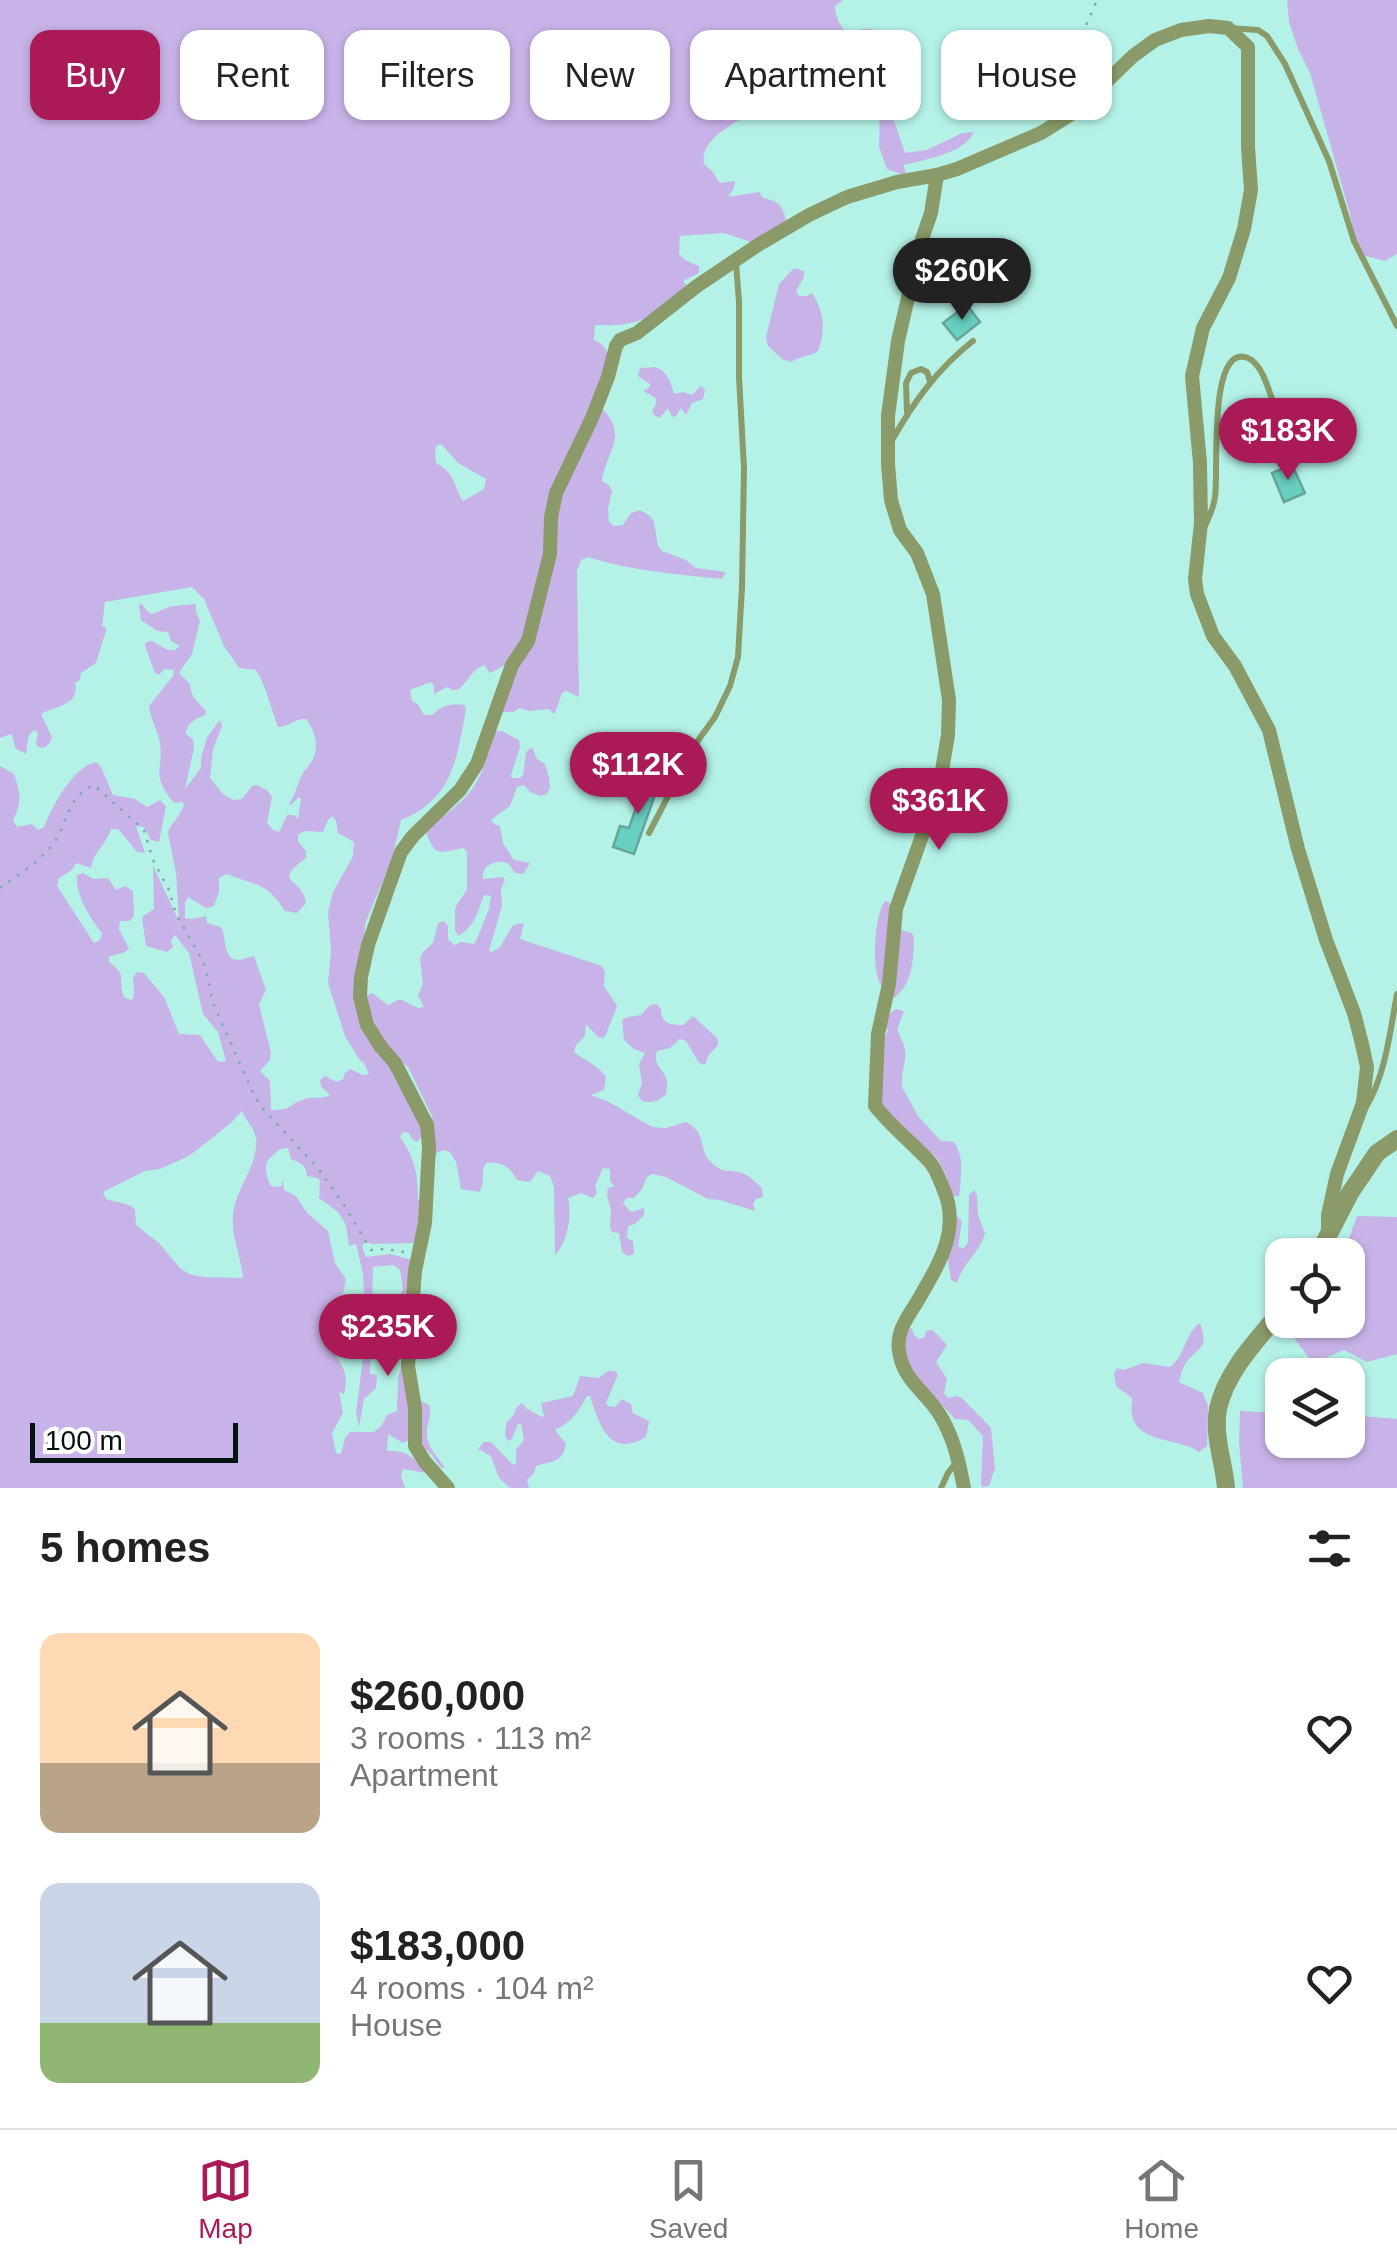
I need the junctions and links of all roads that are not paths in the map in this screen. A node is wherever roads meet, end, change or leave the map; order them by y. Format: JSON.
{"nodes":[{"id":1,"x":1228,"y":28,"type":"junction"},
{"id":2,"x":937,"y":175,"type":"junction"},
{"id":3,"x":736,"y":262,"type":"junction"},
{"id":4,"x":1397,"y":326,"type":"edge"},
{"id":5,"x":973,"y":341,"type":"dead end"},
{"id":6,"x":930,"y":382,"type":"junction"},
{"id":7,"x":907,"y":413,"type":"junction"},
{"id":8,"x":888,"y":448,"type":"junction"},
{"id":9,"x":1283,"y":458,"type":"dead end"},
{"id":10,"x":1200,"y":536,"type":"junction"},
{"id":11,"x":650,"y":833,"type":"dead end"},
{"id":12,"x":1397,"y":994,"type":"edge"},
{"id":13,"x":1358,"y":1120,"type":"junction"},
{"id":14,"x":1397,"y":1139,"type":"edge"},
{"id":15,"x":1328,"y":1236,"type":"joint"},
{"id":16,"x":1265,"y":1330,"type":"edge"},
{"id":17,"x":958,"y":1459,"type":"junction"},
{"id":18,"x":1230,"y":1483,"type":"edge"},
{"id":19,"x":448,"y":1488,"type":"edge"},
{"id":20,"x":941,"y":1488,"type":"edge"},
{"id":21,"x":964,"y":1488,"type":"edge"}],
"edges":[{"from":1,"to":2,"type":"street"},
{"from":1,"to":4,"type":"lane"},
{"from":1,"to":10,"type":"street"},
{"from":2,"to":3,"type":"street"},
{"from":2,"to":8,"type":"street"},
{"from":3,"to":11,"type":"lane"},
{"from":3,"to":19,"type":"street"},
{"from":5,"to":6,"type":"lane"},
{"from":6,"to":7,"type":"lane"},
{"from":6,"to":7,"type":"lane"},
{"from":7,"to":8,"type":"lane"},
{"from":8,"to":17,"type":"street"},
{"from":9,"to":10,"type":"lane"},
{"from":10,"to":13,"type":"street"},
{"from":12,"to":13,"type":"lane"},
{"from":13,"to":15,"type":"street"},
{"from":14,"to":15,"type":"street"},
{"from":16,"to":18,"type":"street"},
{"from":17,"to":20,"type":"lane"},
{"from":17,"to":21,"type":"street"}]}
